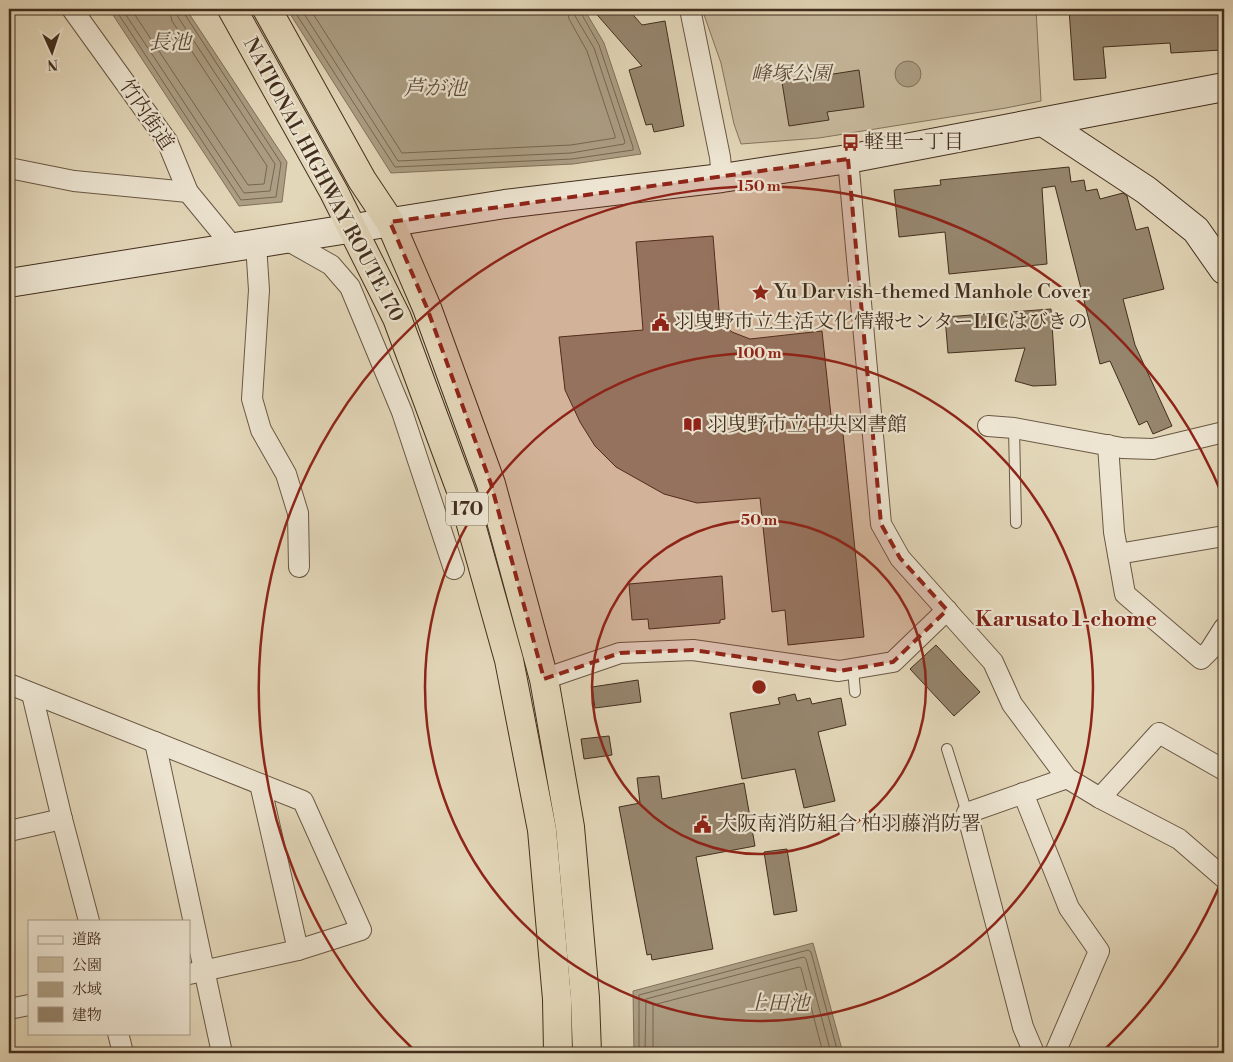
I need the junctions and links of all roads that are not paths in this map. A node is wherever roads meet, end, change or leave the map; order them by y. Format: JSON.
{"nodes":[{"id":1,"x":72,"y":9,"type":"edge"},
{"id":2,"x":232,"y":9,"type":"edge"},
{"id":3,"x":268,"y":9,"type":"edge"},
{"id":4,"x":690,"y":9,"type":"edge"},
{"id":5,"x":1224,"y":87,"type":"edge"},
{"id":6,"x":1043,"y":122,"type":"junction"},
{"id":7,"x":848,"y":159,"type":"junction"},
{"id":8,"x":9,"y":168,"type":"edge"},
{"id":9,"x":722,"y":178,"type":"junction"},
{"id":10,"x":188,"y":192,"type":"junction"},
{"id":11,"x":390,"y":222,"type":"junction"},
{"id":12,"x":351,"y":228,"type":"junction"},
{"id":13,"x":285,"y":239,"type":"junction"},
{"id":14,"x":245,"y":246,"type":"junction"},
{"id":15,"x":1224,"y":270,"type":"edge"},
{"id":16,"x":9,"y":283,"type":"edge"},
{"id":17,"x":988,"y":426,"type":"dead end"},
{"id":18,"x":1014,"y":428,"type":"junction"},
{"id":19,"x":1224,"y":432,"type":"edge"},
{"id":20,"x":1108,"y":445,"type":"junction"},
{"id":21,"x":1016,"y":523,"type":"dead end"},
{"id":22,"x":1224,"y":536,"type":"edge"},
{"id":23,"x":1118,"y":554,"type":"junction"},
{"id":24,"x":299,"y":567,"type":"dead end"},
{"id":25,"x":454,"y":570,"type":"dead end"},
{"id":26,"x":947,"y":610,"type":"junction"},
{"id":27,"x":1224,"y":628,"type":"edge"},
{"id":28,"x":1217,"y":655,"type":"edge"},
{"id":29,"x":853,"y":669,"type":"junction"},
{"id":30,"x":544,"y":679,"type":"junction"},
{"id":31,"x":9,"y":684,"type":"edge"},
{"id":32,"x":855,"y":692,"type":"dead end"},
{"id":33,"x":32,"y":694,"type":"junction"},
{"id":34,"x":155,"y":742,"type":"junction"},
{"id":35,"x":947,"y":749,"type":"dead end"},
{"id":36,"x":1224,"y":770,"type":"edge"},
{"id":37,"x":1067,"y":778,"type":"junction"},
{"id":38,"x":260,"y":784,"type":"junction"},
{"id":39,"x":1023,"y":793,"type":"junction"},
{"id":40,"x":1100,"y":798,"type":"junction"},
{"id":41,"x":967,"y":813,"type":"junction"},
{"id":42,"x":62,"y":819,"type":"junction"},
{"id":43,"x":9,"y":831,"type":"edge"},
{"id":44,"x":1224,"y":878,"type":"edge"},
{"id":45,"x":89,"y":920,"type":"edge"},
{"id":46,"x":187,"y":920,"type":"edge"},
{"id":47,"x":190,"y":938,"type":"edge"},
{"id":48,"x":298,"y":950,"type":"junction"},
{"id":49,"x":196,"y":972,"type":"edge"},
{"id":50,"x":28,"y":1005,"type":"edge"},
{"id":51,"x":9,"y":1009,"type":"edge"},
{"id":52,"x":118,"y":1034,"type":"edge"},
{"id":53,"x":122,"y":1053,"type":"edge"},
{"id":54,"x":222,"y":1053,"type":"edge"},
{"id":55,"x":558,"y":1053,"type":"edge"},
{"id":56,"x":587,"y":1053,"type":"edge"},
{"id":57,"x":1034,"y":1053,"type":"edge"},
{"id":58,"x":1056,"y":1053,"type":"edge"}],
"edges":[{"from":1,"to":10,"type":"street","name":"竹内街道"},
{"from":2,"to":12,"type":"highway","name":"NATIONAL HIGHWAY ROUTE 170","number":"170"},
{"from":3,"to":11,"type":"highway","name":"NATIONAL HIGHWAY ROUTE 170","number":"170"},
{"from":4,"to":9,"type":"street"},
{"from":5,"to":6,"type":"street"},
{"from":6,"to":7,"type":"street"},
{"from":6,"to":15,"type":"street"},
{"from":7,"to":9,"type":"street"},
{"from":7,"to":26,"type":"street"},
{"from":8,"to":10,"type":"street"},
{"from":9,"to":11,"type":"street"},
{"from":10,"to":14,"type":"street","name":"竹内街道"},
{"from":11,"to":12,"type":"street"},
{"from":11,"to":30,"type":"highway","name":"NATIONAL HIGHWAY ROUTE 170","number":"170"},
{"from":12,"to":13,"type":"street"},
{"from":12,"to":55,"type":"highway","name":"NATIONAL HIGHWAY ROUTE 170","number":"170"},
{"from":13,"to":14,"type":"street"},
{"from":13,"to":25,"type":"street"},
{"from":14,"to":16,"type":"street"},
{"from":14,"to":24,"type":"street"},
{"from":17,"to":18,"type":"street"},
{"from":18,"to":20,"type":"street"},
{"from":18,"to":21,"type":"lane"},
{"from":19,"to":20,"type":"street"},
{"from":20,"to":23,"type":"street"},
{"from":22,"to":23,"type":"street"},
{"from":23,"to":28,"type":"street"},
{"from":26,"to":29,"type":"street"},
{"from":26,"to":37,"type":"street"},
{"from":27,"to":28,"type":"street"},
{"from":29,"to":30,"type":"street"},
{"from":29,"to":32,"type":"lane"},
{"from":30,"to":56,"type":"highway","name":"NATIONAL HIGHWAY ROUTE 170","number":"170"},
{"from":31,"to":33,"type":"street"},
{"from":33,"to":34,"type":"street"},
{"from":33,"to":42,"type":"street"},
{"from":34,"to":38,"type":"street"},
{"from":34,"to":46,"type":"street"},
{"from":35,"to":41,"type":"lane"},
{"from":36,"to":40,"type":"street"},
{"from":37,"to":39,"type":"street"},
{"from":37,"to":40,"type":"street"},
{"from":38,"to":48,"type":"street"},
{"from":38,"to":48,"type":"street"},
{"from":39,"to":41,"type":"street"},
{"from":39,"to":58,"type":"street"},
{"from":40,"to":44,"type":"street"},
{"from":41,"to":57,"type":"street"},
{"from":42,"to":43,"type":"street"},
{"from":42,"to":45,"type":"street"},
{"from":47,"to":49,"type":"street"},
{"from":48,"to":49,"type":"street"},
{"from":49,"to":54,"type":"street"},
{"from":50,"to":51,"type":"street"},
{"from":52,"to":53,"type":"street"}]}
